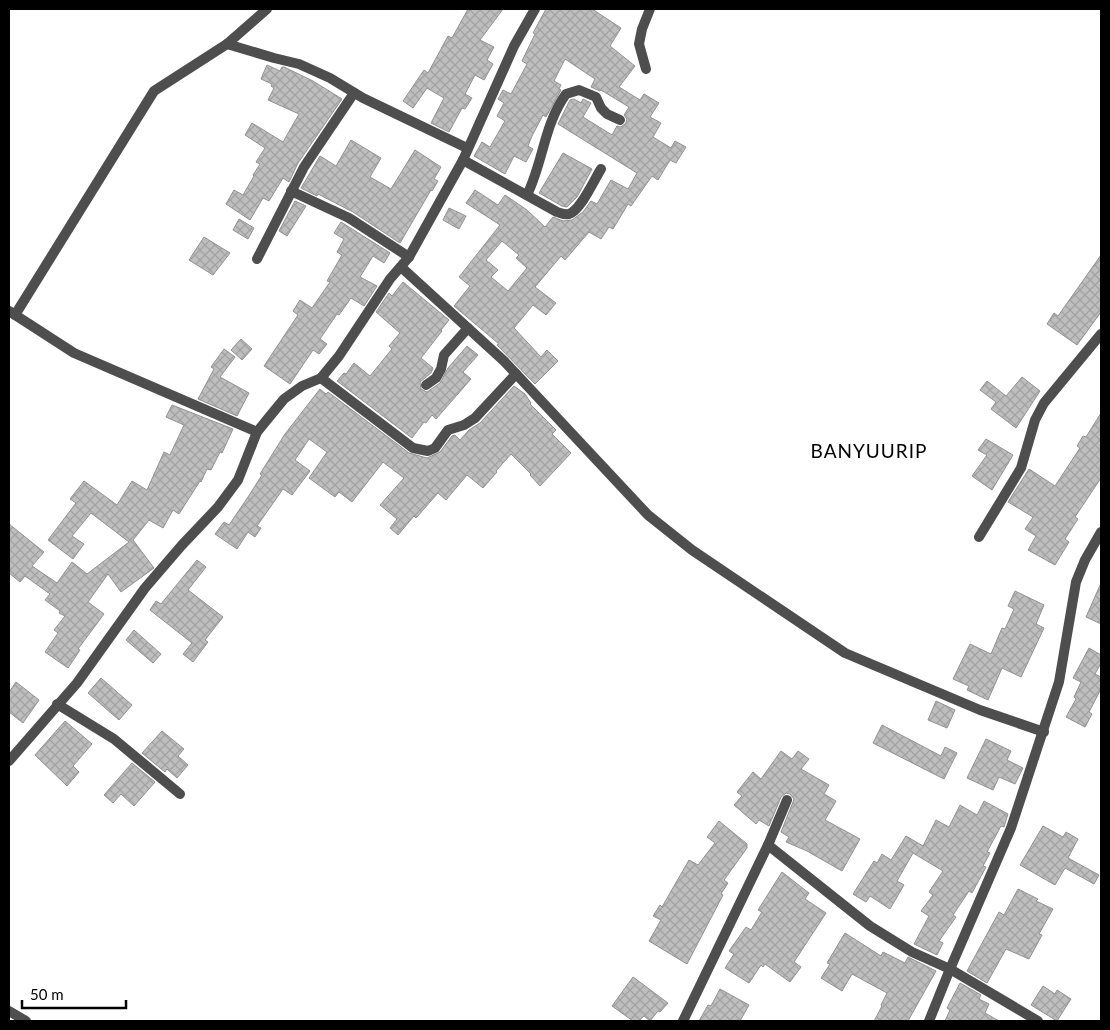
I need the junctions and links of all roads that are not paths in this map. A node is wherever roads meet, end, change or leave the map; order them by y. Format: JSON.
{"nodes":[{"id":1,"x":267,"y":9,"type":"edge"},
{"id":2,"x":535,"y":9,"type":"edge"},
{"id":3,"x":650,"y":9,"type":"edge"},
{"id":4,"x":228,"y":44,"type":"junction"},
{"id":5,"x":646,"y":69,"type":"dead end"},
{"id":6,"x":354,"y":93,"type":"junction"},
{"id":7,"x":620,"y":120,"type":"dead end"},
{"id":8,"x":467,"y":148,"type":"junction"},
{"id":9,"x":463,"y":160,"type":"junction"},
{"id":10,"x":601,"y":169,"type":"dead end"},
{"id":11,"x":291,"y":191,"type":"junction"},
{"id":12,"x":527,"y":195,"type":"junction"},
{"id":13,"x":409,"y":257,"type":"junction"},
{"id":14,"x":257,"y":259,"type":"dead end"},
{"id":15,"x":402,"y":267,"type":"junction"},
{"id":16,"x":12,"y":313,"type":"edge"},
{"id":17,"x":468,"y":328,"type":"junction"},
{"id":18,"x":1101,"y":334,"type":"edge"},
{"id":19,"x":516,"y":374,"type":"junction"},
{"id":20,"x":321,"y":378,"type":"junction"},
{"id":21,"x":426,"y":385,"type":"dead end"},
{"id":22,"x":257,"y":432,"type":"junction"},
{"id":23,"x":1101,"y":532,"type":"edge"},
{"id":24,"x":980,"y":537,"type":"dead end"},
{"id":25,"x":58,"y":704,"type":"junction"},
{"id":26,"x":1044,"y":732,"type":"junction"},
{"id":27,"x":9,"y":761,"type":"edge"},
{"id":28,"x":180,"y":794,"type":"dead end"},
{"id":29,"x":787,"y":800,"type":"dead end"},
{"id":30,"x":768,"y":845,"type":"junction"},
{"id":31,"x":950,"y":969,"type":"junction"},
{"id":32,"x":9,"y":1011,"type":"edge"},
{"id":33,"x":26,"y":1021,"type":"edge"},
{"id":34,"x":683,"y":1021,"type":"edge"},
{"id":35,"x":929,"y":1021,"type":"edge"},
{"id":36,"x":1038,"y":1021,"type":"edge"}],
"edges":[{"from":1,"to":4,"type":"street"},
{"from":2,"to":8,"type":"street"},
{"from":3,"to":5,"type":"street"},
{"from":4,"to":6,"type":"street"},
{"from":4,"to":16,"type":"street"},
{"from":6,"to":8,"type":"street"},
{"from":6,"to":11,"type":"street"},
{"from":7,"to":12,"type":"street"},
{"from":8,"to":9,"type":"street"},
{"from":9,"to":12,"type":"street"},
{"from":9,"to":13,"type":"street"},
{"from":10,"to":12,"type":"street"},
{"from":11,"to":13,"type":"street"},
{"from":11,"to":14,"type":"street"},
{"from":13,"to":15,"type":"street"},
{"from":15,"to":17,"type":"street"},
{"from":15,"to":20,"type":"street"},
{"from":16,"to":22,"type":"street"},
{"from":17,"to":19,"type":"street"},
{"from":17,"to":21,"type":"street"},
{"from":18,"to":24,"type":"street"},
{"from":19,"to":20,"type":"street"},
{"from":19,"to":26,"type":"street"},
{"from":20,"to":22,"type":"street"},
{"from":22,"to":25,"type":"street"},
{"from":23,"to":26,"type":"street"},
{"from":25,"to":27,"type":"street"},
{"from":25,"to":28,"type":"street"},
{"from":26,"to":31,"type":"street"},
{"from":29,"to":30,"type":"street"},
{"from":30,"to":31,"type":"street"},
{"from":30,"to":34,"type":"street"},
{"from":31,"to":35,"type":"street"},
{"from":31,"to":36,"type":"street"},
{"from":32,"to":33,"type":"street"}]}
